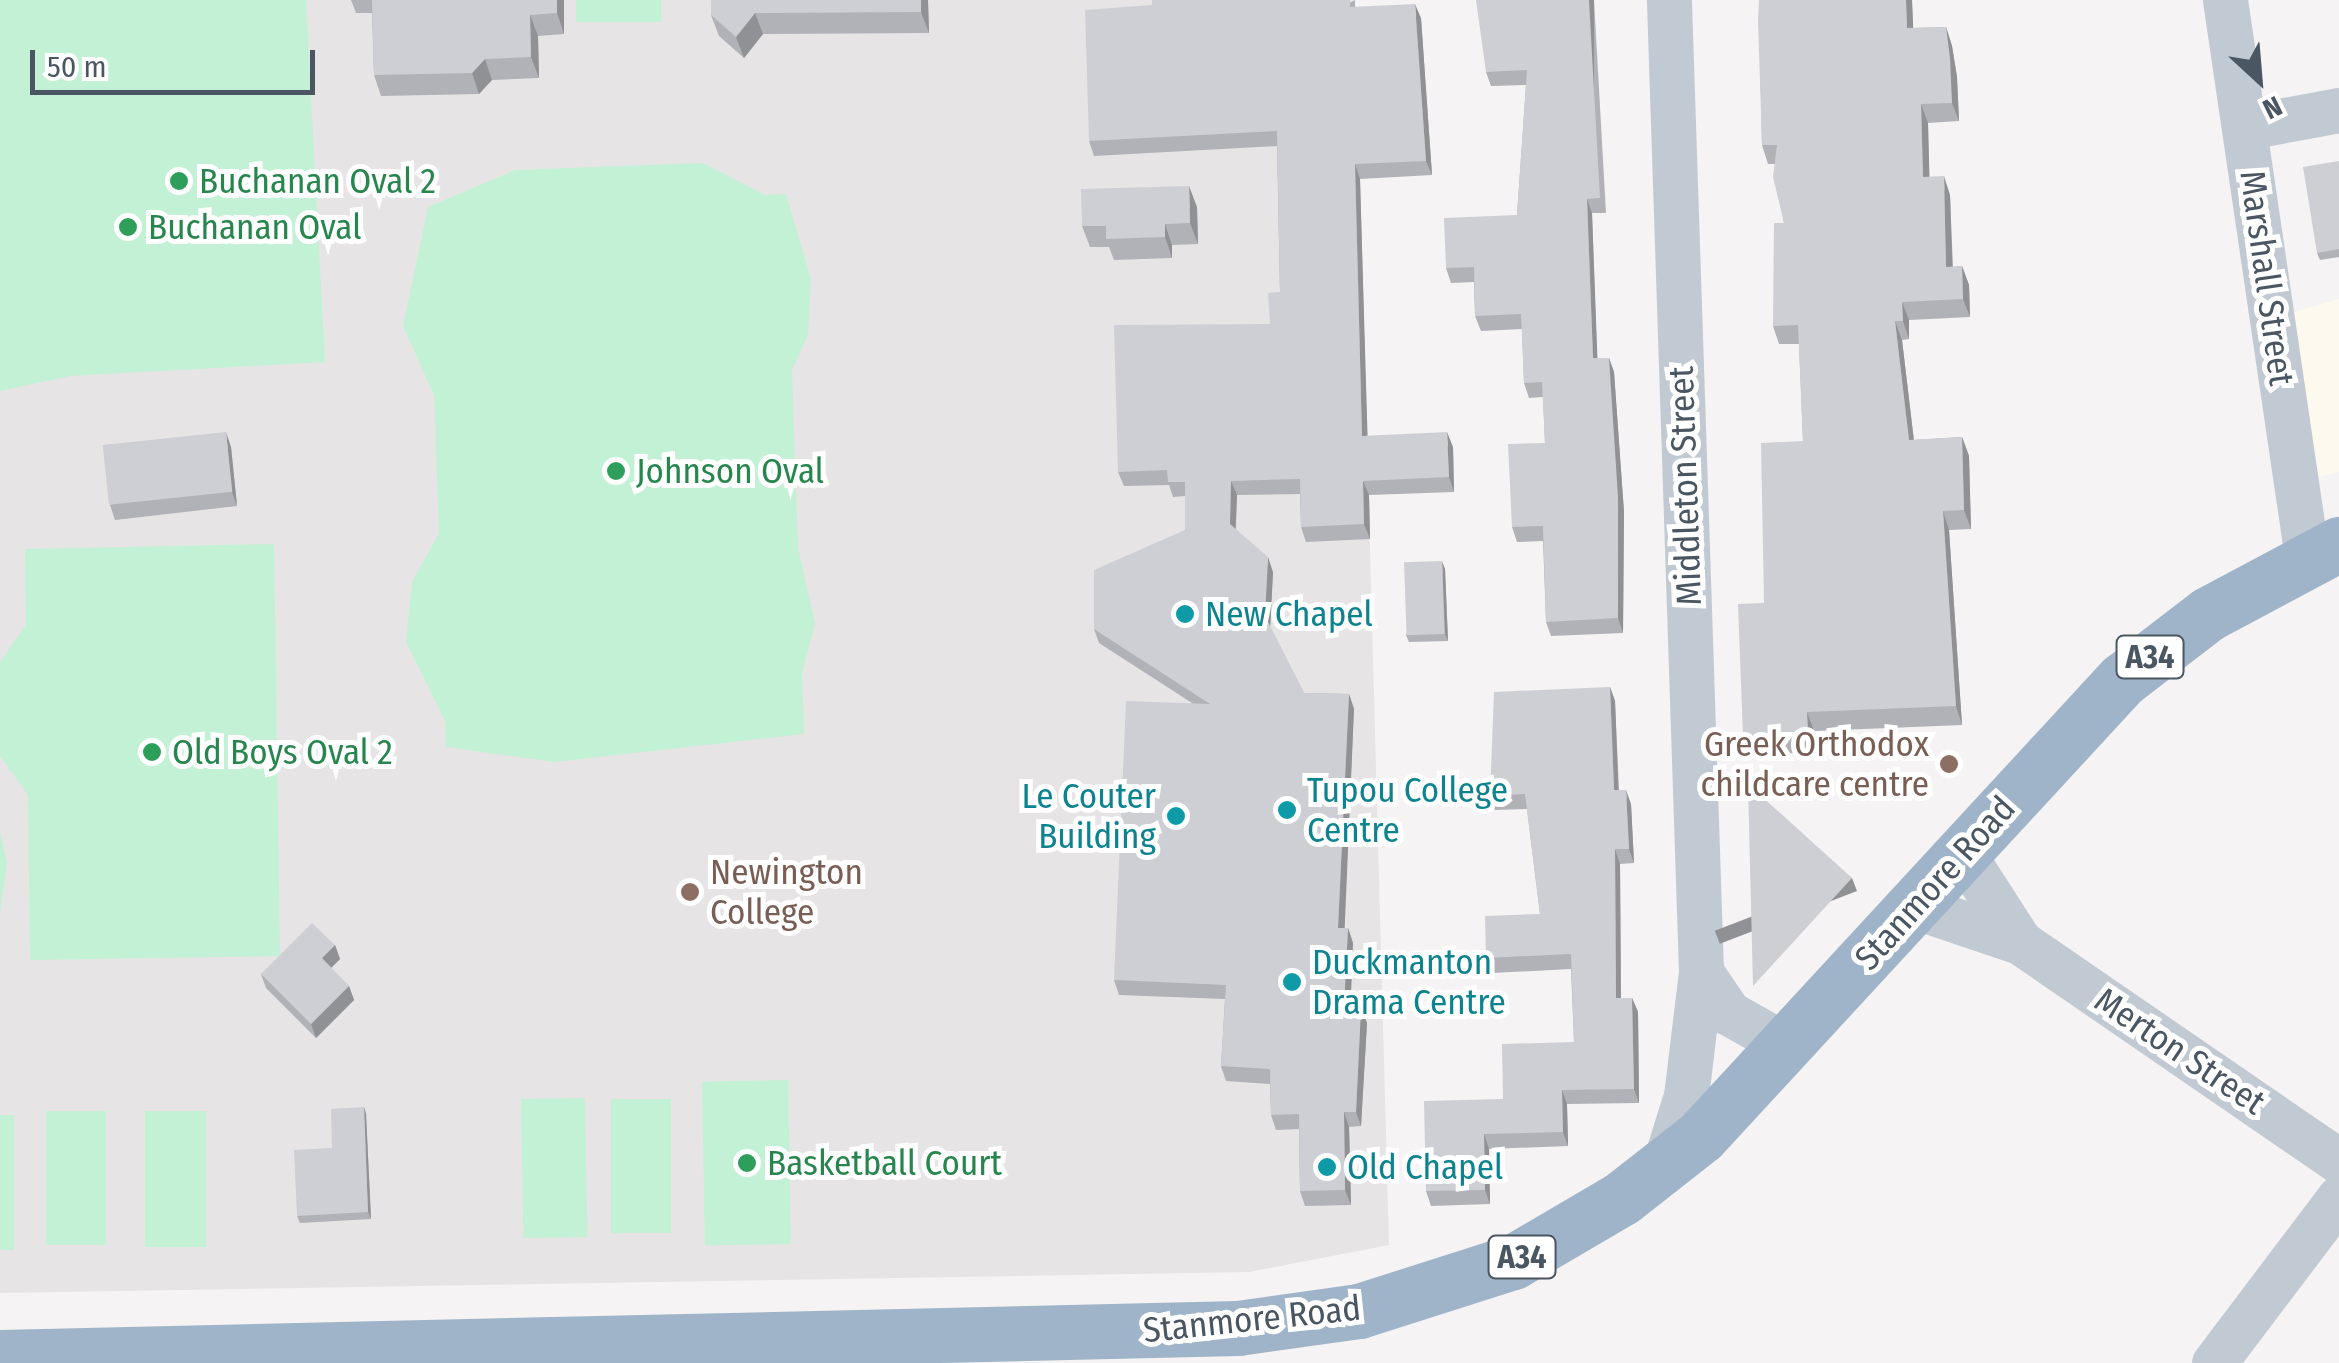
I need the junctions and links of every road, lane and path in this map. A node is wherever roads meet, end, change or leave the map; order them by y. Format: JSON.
{"nodes":[{"id":1,"x":1669,"y":0,"type":"edge"},
{"id":2,"x":2225,"y":0,"type":"edge"},
{"id":3,"x":2339,"y":110,"type":"edge"},
{"id":4,"x":2246,"y":127,"type":"junction"},
{"id":5,"x":2323,"y":550,"type":"edge"},
{"id":6,"x":1964,"y":855,"type":"junction"},
{"id":7,"x":1916,"y":906,"type":"junction"},
{"id":8,"x":2020,"y":942,"type":"junction"},
{"id":9,"x":1701,"y":972,"type":"junction"},
{"id":10,"x":1787,"y":1046,"type":"junction"},
{"id":11,"x":2339,"y":1161,"type":"edge"},
{"id":12,"x":1664,"y":1166,"type":"junction"},
{"id":13,"x":2339,"y":1198,"type":"edge"},
{"id":14,"x":746,"y":1353,"type":"edge"},
{"id":15,"x":0,"y":1357,"type":"edge"},
{"id":16,"x":2214,"y":1363,"type":"edge"}],
"edges":[{"from":1,"to":9,"type":"street","name":"Middleton Street"},
{"from":2,"to":4,"type":"street","name":"Marshall Street"},
{"from":3,"to":4,"type":"street"},
{"from":4,"to":5,"type":"street","name":"Marshall Street"},
{"from":5,"to":6,"type":"highway","name":"Stanmore Road","number":"A34"},
{"from":6,"to":7,"type":"highway","name":"Stanmore Road","number":"A34"},
{"from":6,"to":8,"type":"street","name":"Merton Street"},
{"from":7,"to":8,"type":"street","name":"Merton Street"},
{"from":7,"to":10,"type":"highway","name":"Stanmore Road","number":"A34"},
{"from":8,"to":11,"type":"street","name":"Merton Street"},
{"from":9,"to":10,"type":"street"},
{"from":9,"to":12,"type":"street","name":"Middleton Street"},
{"from":10,"to":12,"type":"highway","name":"Stanmore Road","number":"A34"},
{"from":12,"to":14,"type":"highway","name":"Stanmore Road","number":"A34"},
{"from":13,"to":16,"type":"street"},
{"from":14,"to":15,"type":"highway","name":"Stanmore Road","number":"A34"}]}
